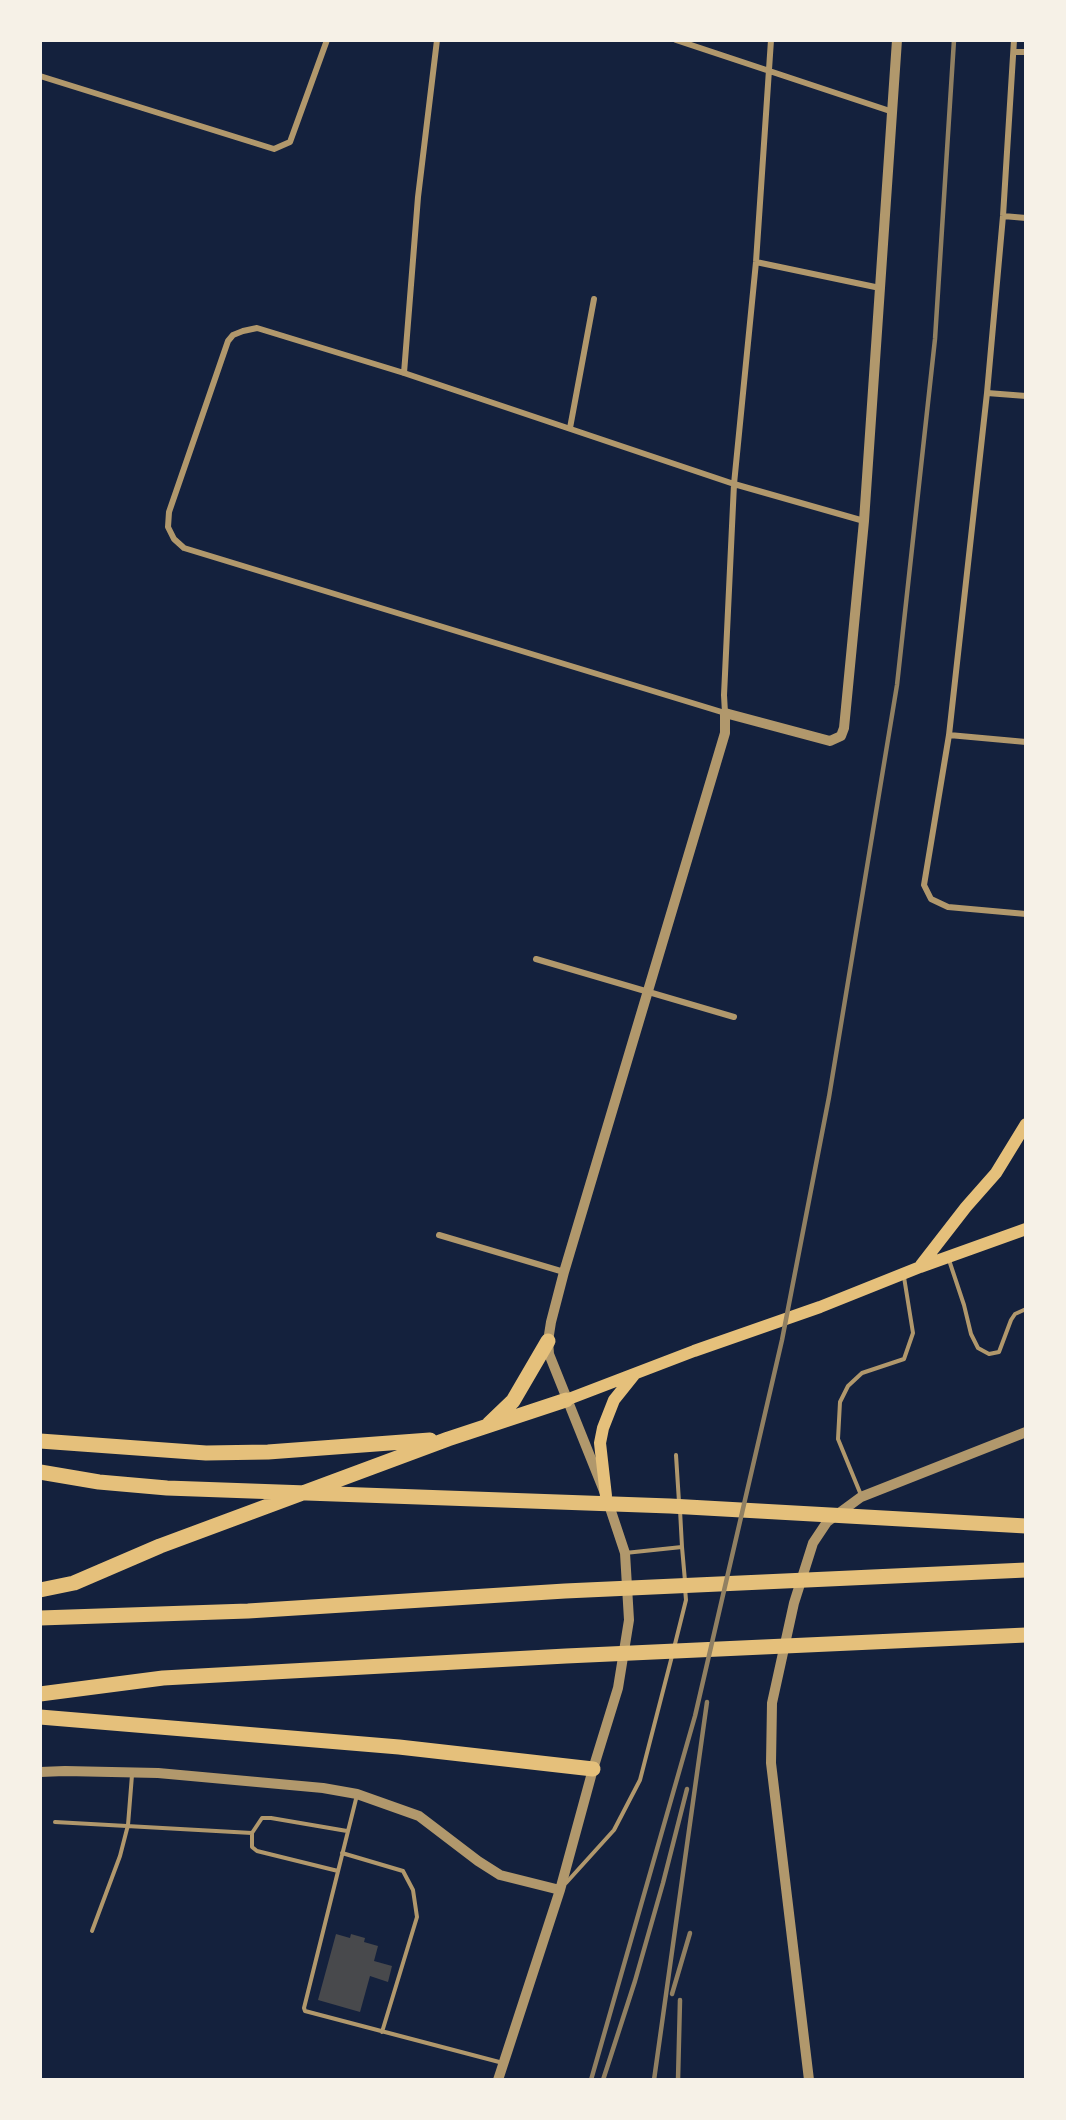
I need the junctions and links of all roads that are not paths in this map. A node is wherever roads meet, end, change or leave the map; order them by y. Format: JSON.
{"nodes":[{"id":1,"x":327,"y":40,"type":"edge"},
{"id":2,"x":437,"y":40,"type":"edge"},
{"id":3,"x":676,"y":40,"type":"edge"},
{"id":4,"x":771,"y":40,"type":"edge"},
{"id":5,"x":897,"y":40,"type":"edge"},
{"id":6,"x":1014,"y":40,"type":"edge"},
{"id":7,"x":1014,"y":51,"type":"junction"},
{"id":8,"x":1026,"y":52,"type":"edge"},
{"id":9,"x":770,"y":71,"type":"junction"},
{"id":10,"x":40,"y":76,"type":"edge"},
{"id":11,"x":894,"y":112,"type":"junction"},
{"id":12,"x":1003,"y":216,"type":"junction"},
{"id":13,"x":1026,"y":218,"type":"edge"},
{"id":14,"x":756,"y":262,"type":"junction"},
{"id":15,"x":881,"y":288,"type":"junction"},
{"id":16,"x":594,"y":298,"type":"dead end"},
{"id":17,"x":404,"y":373,"type":"junction"},
{"id":18,"x":987,"y":393,"type":"junction"},
{"id":19,"x":1026,"y":396,"type":"edge"},
{"id":20,"x":570,"y":428,"type":"junction"},
{"id":21,"x":734,"y":484,"type":"junction"},
{"id":22,"x":864,"y":521,"type":"junction"},
{"id":23,"x":725,"y":713,"type":"junction"},
{"id":24,"x":949,"y":735,"type":"junction"},
{"id":25,"x":1026,"y":742,"type":"edge"},
{"id":26,"x":1026,"y":914,"type":"edge"},
{"id":27,"x":536,"y":959,"type":"dead end"},
{"id":28,"x":648,"y":993,"type":"junction"},
{"id":29,"x":734,"y":1017,"type":"dead end"},
{"id":30,"x":1026,"y":1124,"type":"edge"},
{"id":31,"x":1026,"y":1229,"type":"edge"},
{"id":32,"x":439,"y":1235,"type":"dead end"},
{"id":33,"x":948,"y":1257,"type":"junction"},
{"id":34,"x":920,"y":1267,"type":"junction"},
{"id":35,"x":564,"y":1272,"type":"junction"},
{"id":36,"x":903,"y":1274,"type":"junction"},
{"id":37,"x":1026,"y":1309,"type":"edge"},
{"id":38,"x":548,"y":1341,"type":"junction"},
{"id":39,"x":635,"y":1374,"type":"junction"},
{"id":40,"x":566,"y":1400,"type":"junction"},
{"id":41,"x":487,"y":1426,"type":"junction"},
{"id":42,"x":1026,"y":1432,"type":"edge"},
{"id":43,"x":448,"y":1439,"type":"junction"},
{"id":44,"x":40,"y":1441,"type":"edge"},
{"id":45,"x":676,"y":1455,"type":"dead end"},
{"id":46,"x":40,"y":1472,"type":"edge"},
{"id":47,"x":606,"y":1496,"type":"junction"},
{"id":48,"x":861,"y":1497,"type":"junction"},
{"id":49,"x":1026,"y":1526,"type":"edge"},
{"id":50,"x":682,"y":1547,"type":"junction"},
{"id":51,"x":624,"y":1553,"type":"junction"},
{"id":52,"x":1026,"y":1570,"type":"edge"},
{"id":53,"x":40,"y":1590,"type":"edge"},
{"id":54,"x":40,"y":1618,"type":"edge"},
{"id":55,"x":1026,"y":1635,"type":"edge"},
{"id":56,"x":40,"y":1694,"type":"edge"},
{"id":57,"x":40,"y":1717,"type":"edge"},
{"id":58,"x":593,"y":1768,"type":"junction"},
{"id":59,"x":40,"y":1772,"type":"edge"},
{"id":60,"x":132,"y":1772,"type":"junction"},
{"id":61,"x":357,"y":1794,"type":"junction"},
{"id":62,"x":55,"y":1822,"type":"dead end"},
{"id":63,"x":128,"y":1825,"type":"junction"},
{"id":64,"x":347,"y":1831,"type":"junction"},
{"id":65,"x":252,"y":1833,"type":"junction"},
{"id":66,"x":342,"y":1853,"type":"junction"},
{"id":67,"x":338,"y":1871,"type":"junction"},
{"id":68,"x":560,"y":1890,"type":"junction"},
{"id":69,"x":92,"y":1931,"type":"dead end"},
{"id":70,"x":382,"y":2032,"type":"junction"},
{"id":71,"x":504,"y":2063,"type":"junction"},
{"id":72,"x":498,"y":2079,"type":"edge"},
{"id":73,"x":809,"y":2079,"type":"edge"}],
"edges":[{"from":1,"to":10,"type":"street"},
{"from":2,"to":17,"type":"street"},
{"from":3,"to":9,"type":"street"},
{"from":4,"to":9,"type":"street"},
{"from":5,"to":11,"type":"street"},
{"from":6,"to":7,"type":"street"},
{"from":7,"to":8,"type":"street"},
{"from":7,"to":12,"type":"street"},
{"from":9,"to":11,"type":"street"},
{"from":9,"to":14,"type":"street"},
{"from":11,"to":15,"type":"street"},
{"from":12,"to":13,"type":"street"},
{"from":12,"to":18,"type":"street"},
{"from":14,"to":15,"type":"street"},
{"from":14,"to":21,"type":"street"},
{"from":15,"to":22,"type":"street"},
{"from":16,"to":20,"type":"street"},
{"from":17,"to":20,"type":"street"},
{"from":17,"to":23,"type":"street"},
{"from":18,"to":19,"type":"street"},
{"from":18,"to":24,"type":"street"},
{"from":20,"to":21,"type":"street"},
{"from":21,"to":22,"type":"street"},
{"from":21,"to":23,"type":"street"},
{"from":22,"to":23,"type":"street"},
{"from":23,"to":28,"type":"street"},
{"from":24,"to":25,"type":"street"},
{"from":24,"to":26,"type":"street"},
{"from":27,"to":28,"type":"street"},
{"from":28,"to":29,"type":"street"},
{"from":28,"to":35,"type":"street"},
{"from":30,"to":34,"type":"main road"},
{"from":31,"to":33,"type":"main road"},
{"from":32,"to":35,"type":"street"},
{"from":33,"to":34,"type":"main road"},
{"from":33,"to":37,"type":"lane"},
{"from":34,"to":36,"type":"main road"},
{"from":35,"to":38,"type":"street"},
{"from":36,"to":39,"type":"main road"},
{"from":36,"to":48,"type":"lane"},
{"from":38,"to":40,"type":"street"},
{"from":38,"to":41,"type":"highway"},
{"from":39,"to":40,"type":"main road"},
{"from":39,"to":47,"type":"main road"},
{"from":40,"to":41,"type":"highway"},
{"from":40,"to":47,"type":"street"},
{"from":41,"to":43,"type":"highway"},
{"from":42,"to":48,"type":"street"},
{"from":43,"to":44,"type":"highway"},
{"from":43,"to":53,"type":"highway"},
{"from":45,"to":50,"type":"lane"},
{"from":46,"to":49,"type":"highway"},
{"from":47,"to":51,"type":"street"},
{"from":48,"to":73,"type":"street"},
{"from":50,"to":51,"type":"lane"},
{"from":50,"to":68,"type":"lane"},
{"from":51,"to":58,"type":"street"},
{"from":52,"to":54,"type":"highway"},
{"from":55,"to":56,"type":"highway"},
{"from":57,"to":58,"type":"highway"},
{"from":58,"to":68,"type":"street"},
{"from":59,"to":60,"type":"street"},
{"from":60,"to":61,"type":"street"},
{"from":60,"to":63,"type":"lane"},
{"from":61,"to":64,"type":"lane"},
{"from":61,"to":68,"type":"street"},
{"from":62,"to":63,"type":"lane"},
{"from":63,"to":65,"type":"lane"},
{"from":63,"to":69,"type":"lane"},
{"from":64,"to":65,"type":"lane"},
{"from":64,"to":66,"type":"lane"},
{"from":65,"to":67,"type":"lane"},
{"from":66,"to":67,"type":"lane"},
{"from":66,"to":70,"type":"lane"},
{"from":67,"to":70,"type":"lane"},
{"from":68,"to":71,"type":"street"},
{"from":70,"to":71,"type":"lane"},
{"from":71,"to":72,"type":"street"}]}
